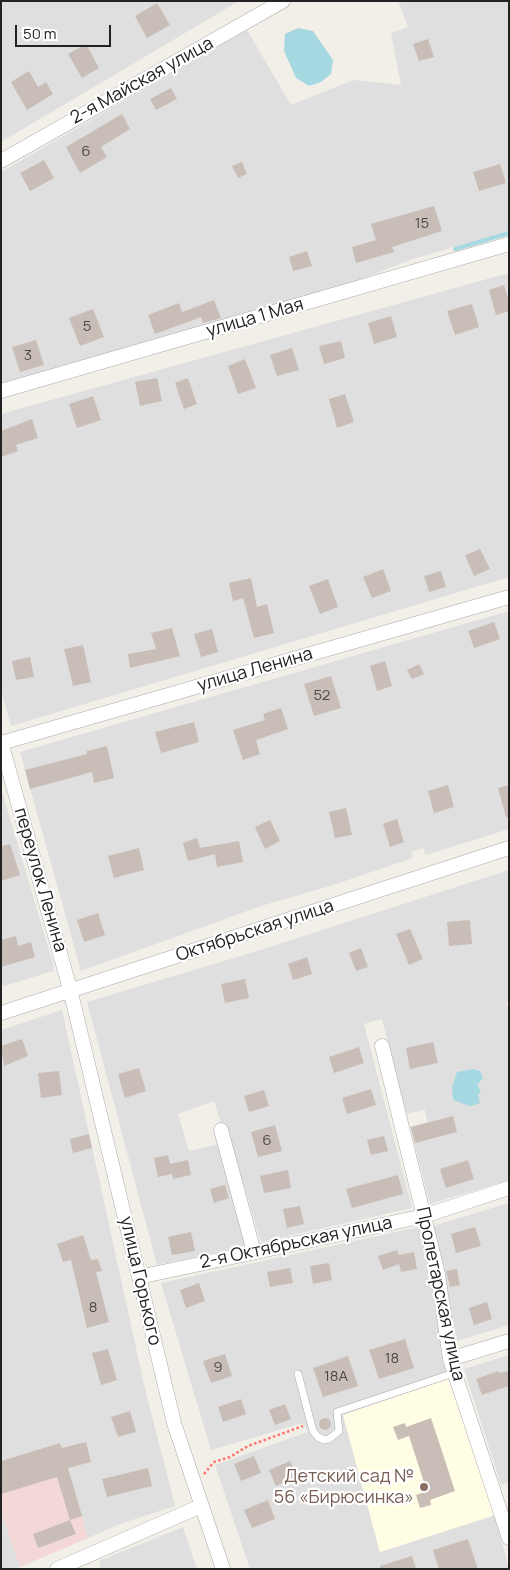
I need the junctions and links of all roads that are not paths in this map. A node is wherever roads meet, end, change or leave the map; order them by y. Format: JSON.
{"nodes":[{"id":1,"x":283,"y":1,"type":"edge"},
{"id":2,"x":1,"y":161,"type":"edge"},
{"id":3,"x":509,"y":244,"type":"edge"},
{"id":4,"x":1,"y":391,"type":"edge"},
{"id":5,"x":509,"y":597,"type":"edge"},
{"id":6,"x":1,"y":742,"type":"edge"},
{"id":7,"x":509,"y":848,"type":"edge"},
{"id":8,"x":70,"y":989,"type":"junction"},
{"id":9,"x":1,"y":1013,"type":"edge"},
{"id":10,"x":382,"y":1046,"type":"dead end"},
{"id":11,"x":221,"y":1130,"type":"dead end"},
{"id":12,"x":509,"y":1188,"type":"edge"},
{"id":13,"x":424,"y":1216,"type":"junction"},
{"id":14,"x":254,"y":1252,"type":"junction"},
{"id":15,"x":139,"y":1276,"type":"junction"},
{"id":16,"x":509,"y":1341,"type":"edge"},
{"id":17,"x":450,"y":1359,"type":"junction"},
{"id":18,"x":454,"y":1373,"type":"junction"},
{"id":19,"x":298,"y":1374,"type":"dead end"},
{"id":20,"x":201,"y":1506,"type":"junction"},
{"id":21,"x":504,"y":1506,"type":"edge"},
{"id":22,"x":509,"y":1538,"type":"edge"},
{"id":23,"x":57,"y":1569,"type":"edge"},
{"id":24,"x":223,"y":1569,"type":"edge"}],
"edges":[{"from":1,"to":2,"type":"street","name":"2-я Майская улица"},
{"from":3,"to":4,"type":"street","name":"улица 1 Мая"},
{"from":5,"to":6,"type":"street","name":"улица Ленина"},
{"from":6,"to":8,"type":"street","name":"переулок Ленина"},
{"from":7,"to":8,"type":"street","name":"Октябрьская улица"},
{"from":8,"to":9,"type":"street","name":"Октябрьская улица"},
{"from":8,"to":15,"type":"street","name":"улица Горького"},
{"from":10,"to":13,"type":"street","name":"Пролетарская улица"},
{"from":11,"to":14,"type":"street"},
{"from":12,"to":13,"type":"street","name":"2-я Октябрьская улица"},
{"from":13,"to":14,"type":"street","name":"2-я Октябрьская улица"},
{"from":13,"to":17,"type":"street","name":"Пролетарская улица"},
{"from":14,"to":15,"type":"street","name":"2-я Октябрьская улица"},
{"from":15,"to":20,"type":"street","name":"улица Горького"},
{"from":16,"to":17,"type":"street"},
{"from":17,"to":18,"type":"street","name":"Пролетарская улица"},
{"from":18,"to":19,"type":"lane"},
{"from":18,"to":21,"type":"street","name":"Пролетарская улица"},
{"from":20,"to":23,"type":"street"},
{"from":20,"to":24,"type":"street","name":"улица Горького"},
{"from":21,"to":22,"type":"street","name":"Пролетарская улица"}]}
